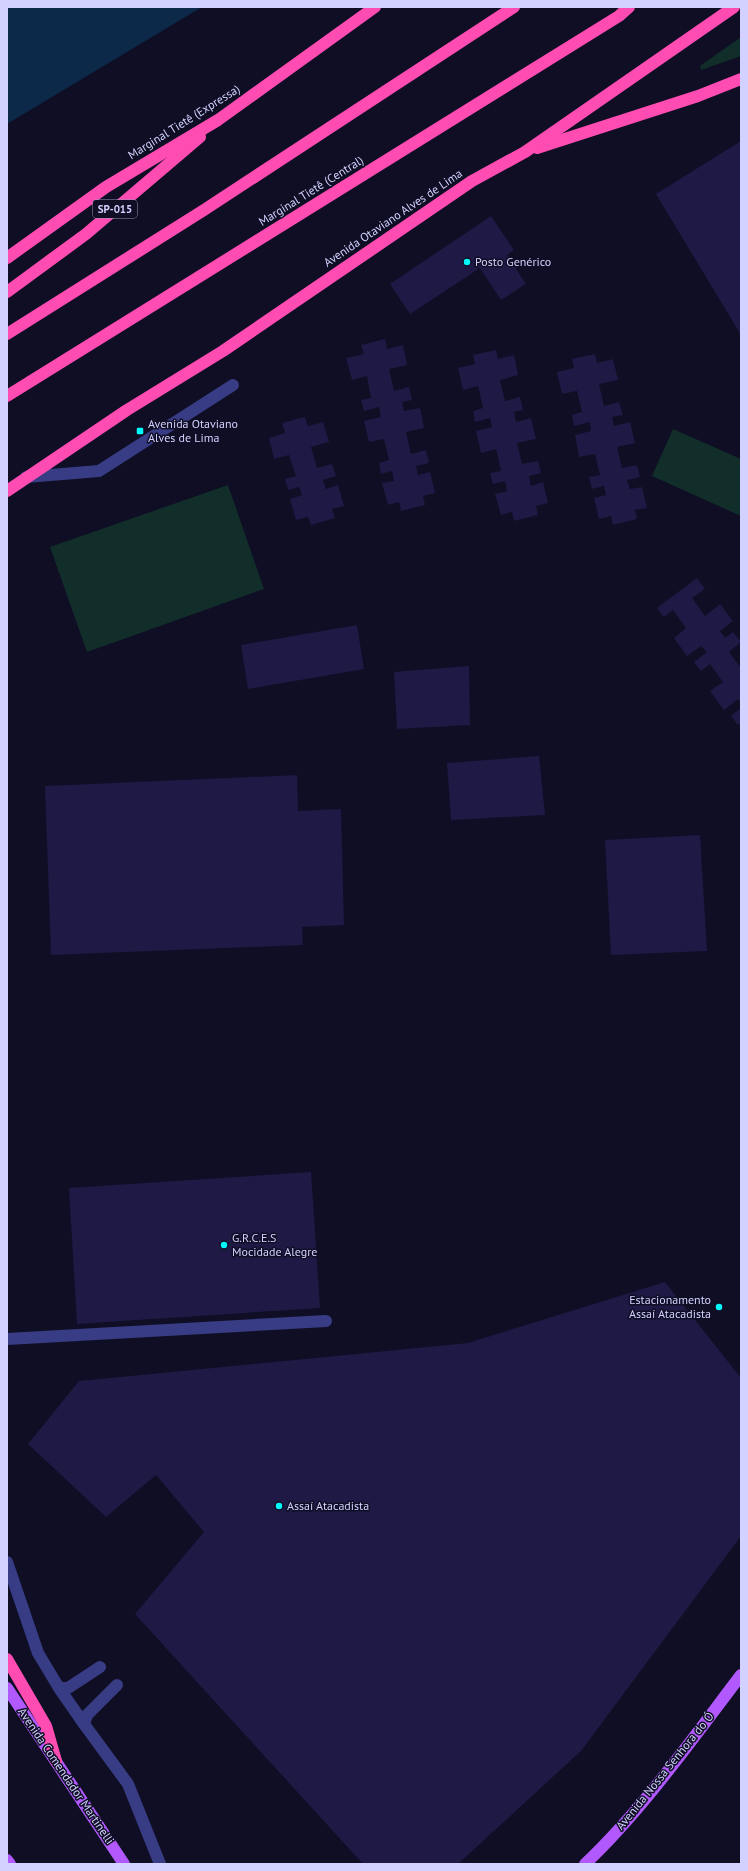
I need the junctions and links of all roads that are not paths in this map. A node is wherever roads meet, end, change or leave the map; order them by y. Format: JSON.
{"nodes":[{"id":1,"x":375,"y":7,"type":"edge"},
{"id":2,"x":514,"y":7,"type":"edge"},
{"id":3,"x":629,"y":7,"type":"edge"},
{"id":4,"x":633,"y":7,"type":"edge"},
{"id":5,"x":734,"y":7,"type":"edge"},
{"id":6,"x":619,"y":16,"type":"junction"},
{"id":7,"x":741,"y":79,"type":"edge"},
{"id":8,"x":218,"y":120,"type":"junction"},
{"id":9,"x":524,"y":152,"type":"junction"},
{"id":10,"x":7,"y":258,"type":"edge"},
{"id":11,"x":7,"y":292,"type":"edge"},
{"id":12,"x":7,"y":334,"type":"edge"},
{"id":13,"x":233,"y":385,"type":"dead end"},
{"id":14,"x":7,"y":396,"type":"edge"},
{"id":15,"x":26,"y":477,"type":"junction"},
{"id":16,"x":7,"y":491,"type":"edge"},
{"id":17,"x":326,"y":1321,"type":"dead end"},
{"id":18,"x":7,"y":1339,"type":"edge"},
{"id":19,"x":7,"y":1562,"type":"edge"},
{"id":20,"x":7,"y":1659,"type":"edge"},
{"id":21,"x":100,"y":1667,"type":"dead end"},
{"id":22,"x":741,"y":1675,"type":"edge"},
{"id":23,"x":117,"y":1685,"type":"dead end"},
{"id":24,"x":7,"y":1688,"type":"edge"},
{"id":25,"x":59,"y":1688,"type":"junction"},
{"id":26,"x":84,"y":1724,"type":"junction"},
{"id":27,"x":56,"y":1761,"type":"junction"},
{"id":28,"x":7,"y":1860,"type":"edge"},
{"id":29,"x":10,"y":1864,"type":"edge"},
{"id":30,"x":124,"y":1864,"type":"edge"},
{"id":31,"x":160,"y":1864,"type":"edge"},
{"id":32,"x":584,"y":1864,"type":"edge"}],
"edges":[{"from":1,"to":8,"type":"highway","name":"Marginal Tietê (Expressa)","number":"SP-015"},
{"from":2,"to":12,"type":"highway"},
{"from":3,"to":6,"type":"highway","name":"Marginal Tietê (Central)"},
{"from":4,"to":6,"type":"highway"},
{"from":5,"to":9,"type":"highway","name":"Avenida Otaviano Alves de Lima"},
{"from":6,"to":14,"type":"highway","name":"Marginal Tietê (Central)"},
{"from":7,"to":9,"type":"highway"},
{"from":8,"to":10,"type":"highway","name":"Marginal Tietê (Expressa)","number":"SP-015"},
{"from":8,"to":11,"type":"highway","number":"SP-015"},
{"from":9,"to":15,"type":"highway","name":"Avenida Otaviano Alves de Lima"},
{"from":13,"to":15,"type":"street"},
{"from":15,"to":16,"type":"highway","name":"Avenida Otaviano Alves de Lima"},
{"from":17,"to":18,"type":"street"},
{"from":19,"to":25,"type":"street"},
{"from":20,"to":27,"type":"highway"},
{"from":21,"to":25,"type":"street"},
{"from":22,"to":32,"type":"main road","name":"Avenida Nossa Senhora do Ó"},
{"from":23,"to":26,"type":"street"},
{"from":24,"to":27,"type":"main road","name":"Avenida Comendador Martinelli"},
{"from":25,"to":26,"type":"street"},
{"from":26,"to":31,"type":"street"},
{"from":27,"to":30,"type":"main road","name":"Avenida Comendador Martinelli"},
{"from":28,"to":29,"type":"main road"}]}
